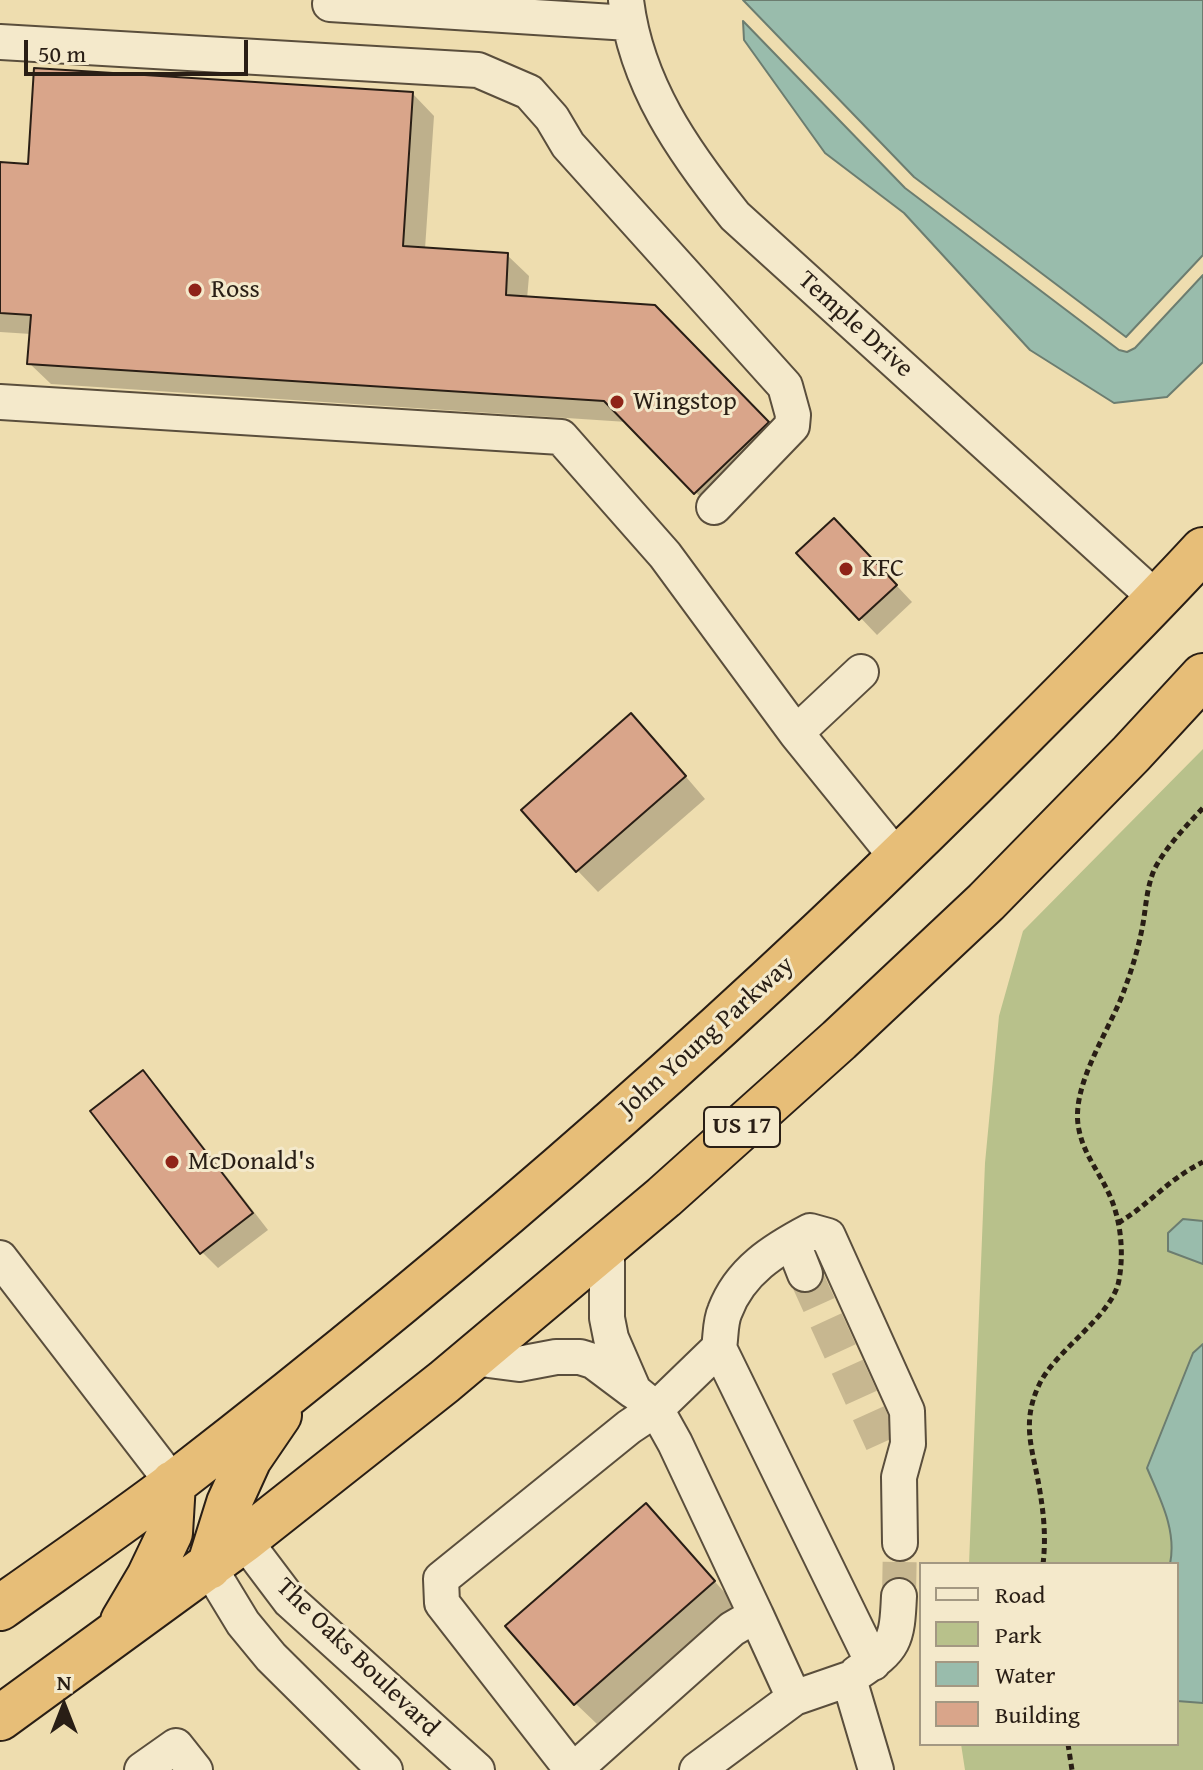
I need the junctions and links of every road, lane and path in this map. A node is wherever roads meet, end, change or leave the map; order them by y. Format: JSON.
{"nodes":[{"id":1,"x":330,"y":4,"type":"dead end"},
{"id":2,"x":627,"y":11,"type":"edge"},
{"id":3,"x":0,"y":42,"type":"edge"},
{"id":4,"x":0,"y":402,"type":"edge"},
{"id":5,"x":714,"y":507,"type":"dead end"},
{"id":6,"x":1203,"y":550,"type":"edge"},
{"id":7,"x":1157,"y":599,"type":"junction"},
{"id":8,"x":861,"y":672,"type":"dead end"},
{"id":9,"x":1203,"y":676,"type":"edge"},
{"id":10,"x":796,"y":733,"type":"junction"},
{"id":11,"x":1203,"y":808,"type":"edge"},
{"id":12,"x":899,"y":860,"type":"junction"},
{"id":13,"x":1203,"y":1162,"type":"edge"},
{"id":14,"x":1118,"y":1223,"type":"junction"},
{"id":15,"x":792,"y":1241,"type":"junction"},
{"id":16,"x":607,"y":1246,"type":"junction"},
{"id":17,"x":0,"y":1258,"type":"edge"},
{"id":18,"x":805,"y":1274,"type":"tunnel mouth"},
{"id":19,"x":719,"y":1348,"type":"junction"},
{"id":20,"x":473,"y":1358,"type":"junction"},
{"id":21,"x":301,"y":1383,"type":"junction"},
{"id":22,"x":645,"y":1400,"type":"junction"},
{"id":23,"x":882,"y":1443,"type":"tunnel mouth"},
{"id":24,"x":899,"y":1477,"type":"junction"},
{"id":25,"x":173,"y":1483,"type":"junction"},
{"id":26,"x":244,"y":1540,"type":"junction"},
{"id":27,"x":900,"y":1543,"type":"tunnel mouth"},
{"id":28,"x":1043,"y":1562,"type":"edge"},
{"id":29,"x":209,"y":1567,"type":"junction"},
{"id":30,"x":899,"y":1596,"type":"tunnel mouth"},
{"id":31,"x":0,"y":1608,"type":"edge"},
{"id":32,"x":756,"y":1615,"type":"junction"},
{"id":33,"x":115,"y":1633,"type":"junction"},
{"id":34,"x":861,"y":1671,"type":"junction"},
{"id":35,"x":794,"y":1698,"type":"junction"},
{"id":36,"x":0,"y":1718,"type":"edge"},
{"id":37,"x":1068,"y":1746,"type":"edge"},
{"id":38,"x":578,"y":1769,"type":"edge"},
{"id":39,"x":142,"y":1770,"type":"edge"},
{"id":40,"x":195,"y":1770,"type":"edge"},
{"id":41,"x":385,"y":1770,"type":"edge"},
{"id":42,"x":477,"y":1770,"type":"edge"},
{"id":43,"x":697,"y":1770,"type":"edge"},
{"id":44,"x":876,"y":1770,"type":"edge"},
{"id":45,"x":1072,"y":1770,"type":"edge"}],
"edges":[{"from":1,"to":2,"type":"street"},
{"from":2,"to":7,"type":"street","name":"Temple Drive"},
{"from":3,"to":5,"type":"street"},
{"from":4,"to":10,"type":"street"},
{"from":6,"to":7,"type":"highway","name":"John Young Parkway"},
{"from":7,"to":12,"type":"highway","name":"John Young Parkway"},
{"from":8,"to":10,"type":"street"},
{"from":9,"to":16,"type":"highway","number":"US 17"},
{"from":10,"to":12,"type":"street"},
{"from":11,"to":14,"type":"path"},
{"from":12,"to":21,"type":"highway","name":"John Young Parkway"},
{"from":13,"to":14,"type":"path"},
{"from":14,"to":28,"type":"path"},
{"from":15,"to":18,"type":"street"},
{"from":15,"to":19,"type":"street"},
{"from":15,"to":24,"type":"street"},
{"from":16,"to":20,"type":"highway","number":"US 17"},
{"from":16,"to":22,"type":"street"},
{"from":17,"to":25,"type":"street"},
{"from":19,"to":22,"type":"street"},
{"from":19,"to":34,"type":"street"},
{"from":20,"to":22,"type":"street"},
{"from":20,"to":26,"type":"highway","number":"US 17"},
{"from":21,"to":25,"type":"highway","name":"John Young Parkway"},
{"from":21,"to":29,"type":"highway"},
{"from":22,"to":32,"type":"street"},
{"from":22,"to":38,"type":"street"},
{"from":23,"to":24,"type":"street"},
{"from":24,"to":27,"type":"street"},
{"from":25,"to":31,"type":"highway","name":"John Young Parkway"},
{"from":25,"to":33,"type":"highway"},
{"from":26,"to":29,"type":"highway","number":"US 17"},
{"from":26,"to":42,"type":"street","name":"The Oaks Boulevard"},
{"from":29,"to":33,"type":"highway","number":"US 17"},
{"from":29,"to":41,"type":"street","name":"The Oaks Boulevard"},
{"from":30,"to":34,"type":"street"},
{"from":32,"to":35,"type":"street"},
{"from":32,"to":38,"type":"street"},
{"from":33,"to":36,"type":"highway","number":"US 17"},
{"from":34,"to":35,"type":"street"},
{"from":34,"to":44,"type":"street"},
{"from":35,"to":43,"type":"street"},
{"from":37,"to":45,"type":"path"},
{"from":39,"to":40,"type":"street"}]}
